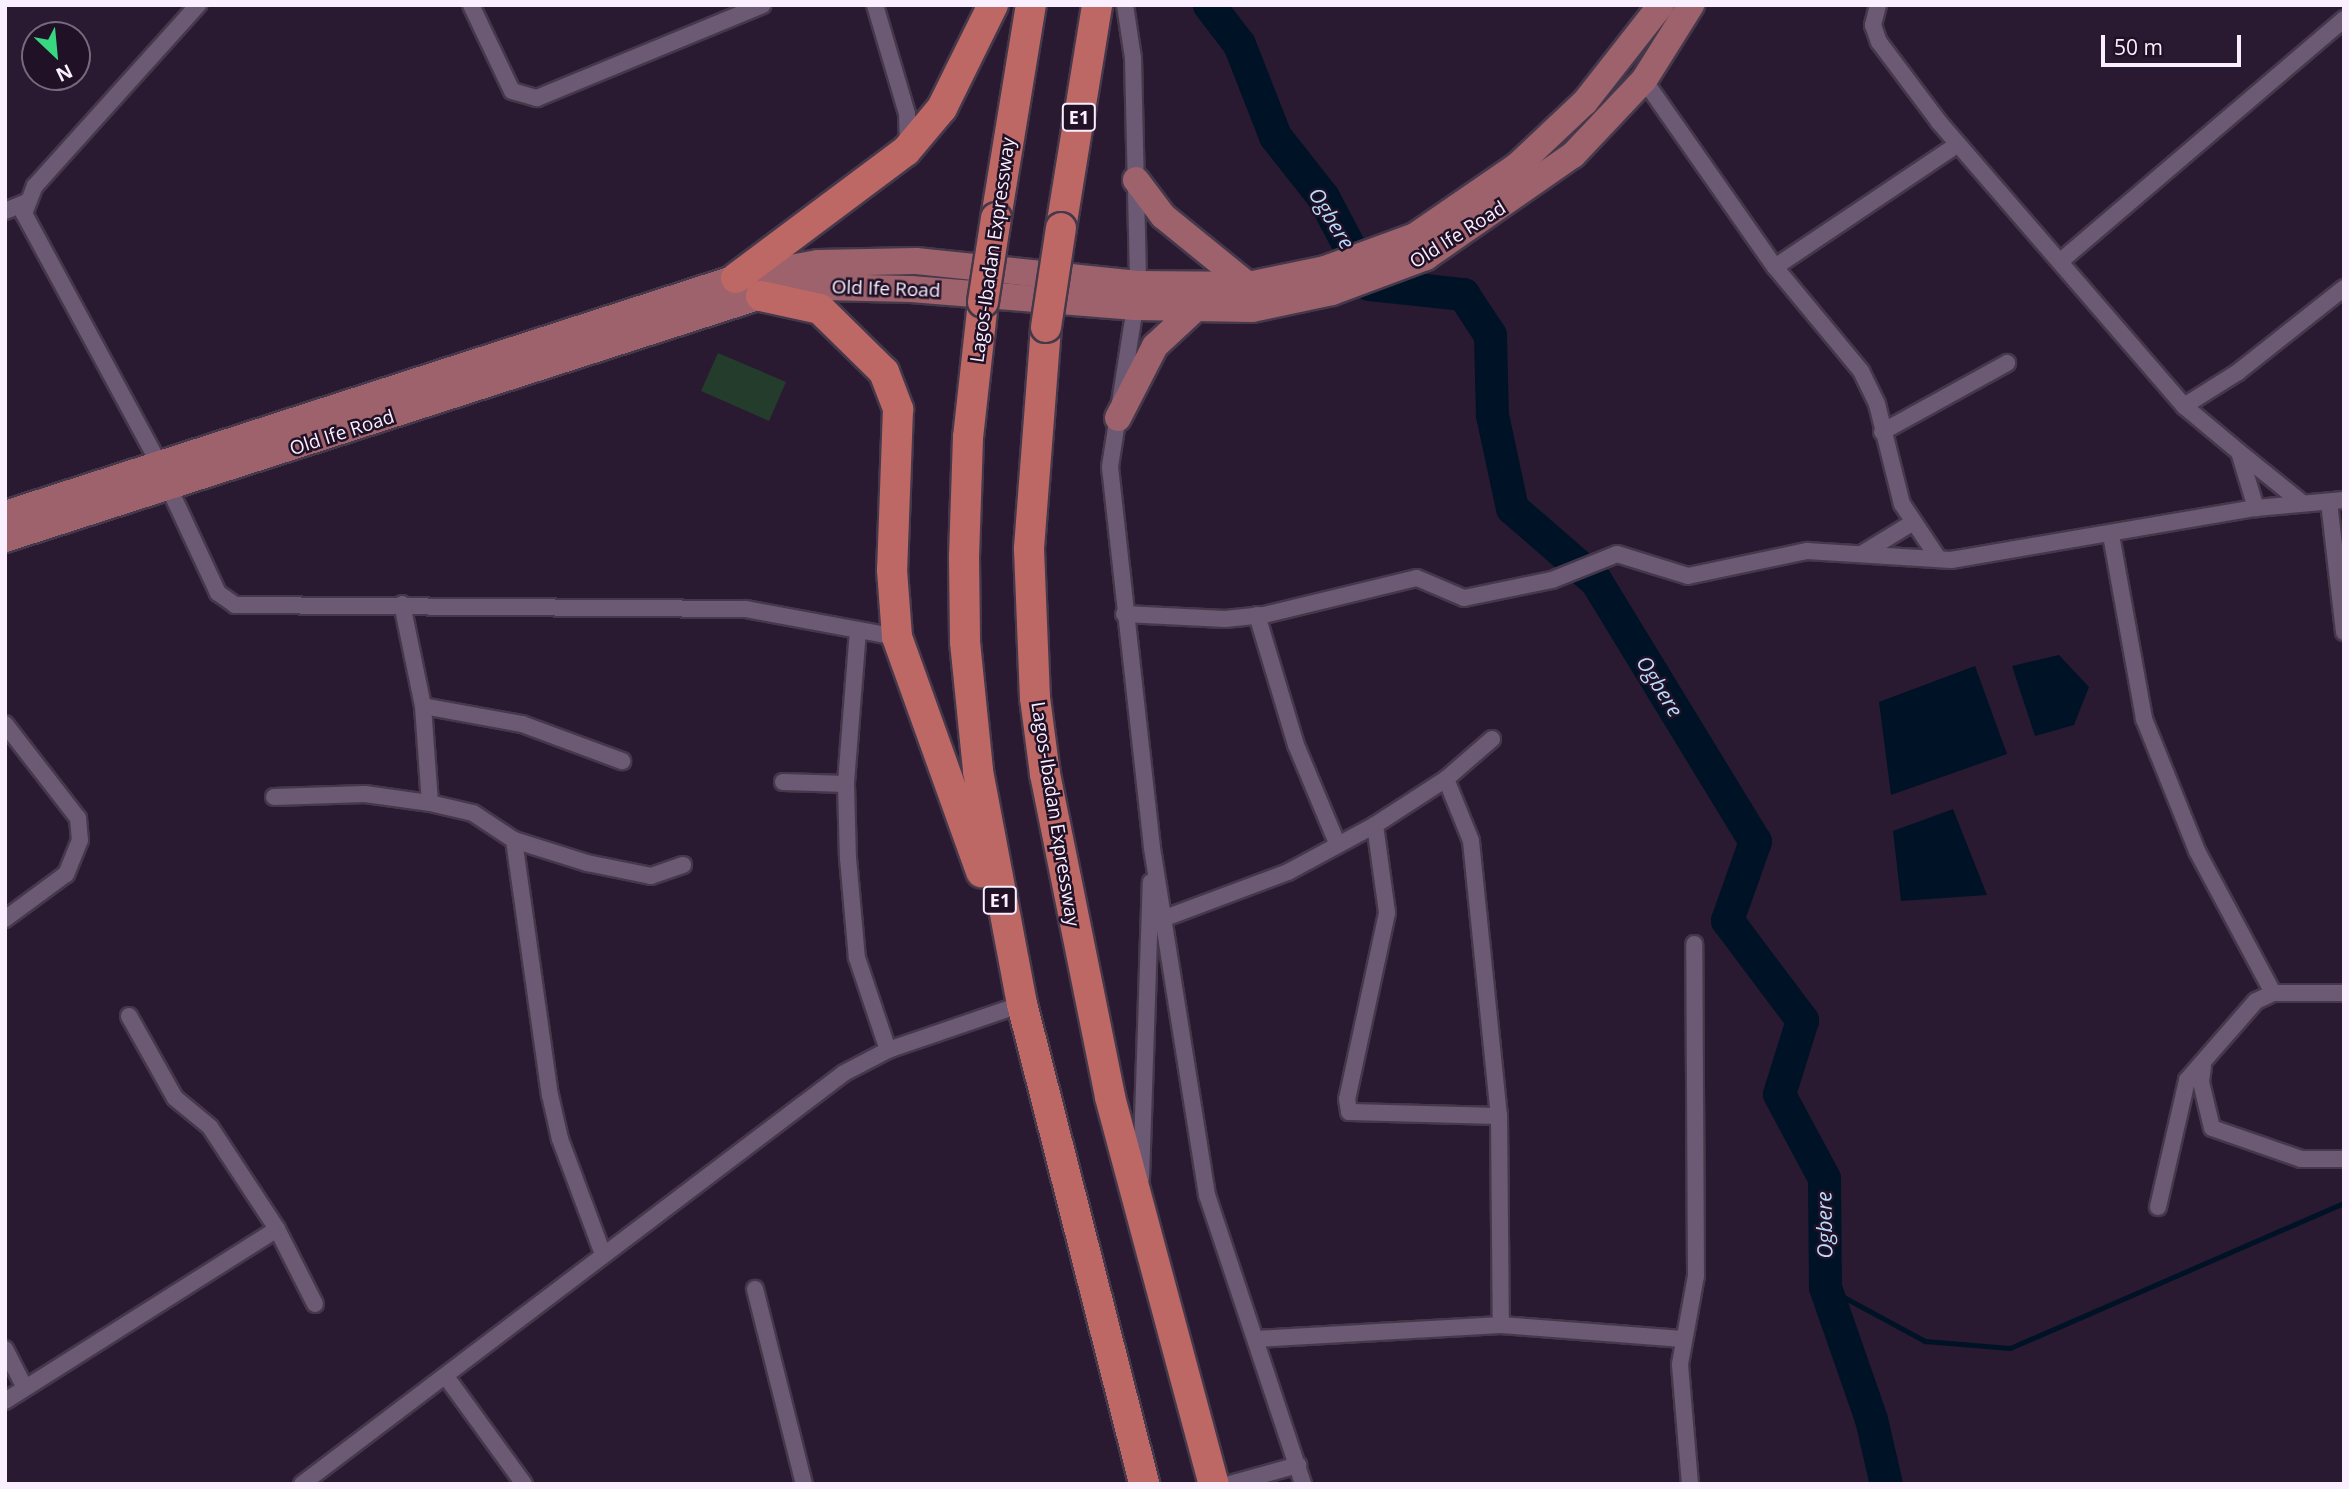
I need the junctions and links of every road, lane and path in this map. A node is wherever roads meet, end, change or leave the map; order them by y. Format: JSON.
{"nodes":[{"id":1,"x":198,"y":5,"type":"edge"},
{"id":2,"x":471,"y":5,"type":"edge"},
{"id":3,"x":763,"y":5,"type":"edge"},
{"id":4,"x":875,"y":5,"type":"edge"},
{"id":5,"x":993,"y":5,"type":"edge"},
{"id":6,"x":1031,"y":5,"type":"edge"},
{"id":7,"x":1097,"y":5,"type":"edge"},
{"id":8,"x":1125,"y":5,"type":"edge"},
{"id":9,"x":1661,"y":5,"type":"edge"},
{"id":10,"x":1691,"y":5,"type":"edge"},
{"id":11,"x":1878,"y":5,"type":"edge"},
{"id":12,"x":2344,"y":19,"type":"edge"},
{"id":13,"x":1644,"y":80,"type":"junction"},
{"id":14,"x":1958,"y":144,"type":"junction"},
{"id":15,"x":906,"y":151,"type":"junction"},
{"id":16,"x":1136,"y":180,"type":"junction"},
{"id":17,"x":27,"y":202,"type":"junction"},
{"id":18,"x":5,"y":211,"type":"edge"},
{"id":19,"x":1396,"y":259,"type":"junction"},
{"id":20,"x":2062,"y":260,"type":"junction"},
{"id":21,"x":1775,"y":267,"type":"junction"},
{"id":22,"x":736,"y":278,"type":"junction"},
{"id":23,"x":1329,"y":281,"type":"junction"},
{"id":24,"x":1248,"y":285,"type":"junction"},
{"id":25,"x":2344,"y":288,"type":"edge"},
{"id":26,"x":1137,"y":295,"type":"junction"},
{"id":27,"x":761,"y":296,"type":"junction"},
{"id":28,"x":1195,"y":309,"type":"junction"},
{"id":29,"x":2007,"y":363,"type":"dead end"},
{"id":30,"x":2184,"y":406,"type":"junction"},
{"id":31,"x":1118,"y":418,"type":"junction"},
{"id":32,"x":1882,"y":432,"type":"junction"},
{"id":33,"x":2239,"y":452,"type":"junction"},
{"id":34,"x":165,"y":478,"type":"junction"},
{"id":35,"x":107,"y":496,"type":"junction"},
{"id":36,"x":2336,"y":501,"type":"edge"},
{"id":37,"x":2301,"y":502,"type":"junction"},
{"id":38,"x":2256,"y":508,"type":"junction"},
{"id":39,"x":5,"y":513,"type":"edge"},
{"id":40,"x":1912,"y":523,"type":"junction"},
{"id":41,"x":2111,"y":535,"type":"junction"},
{"id":42,"x":5,"y":539,"type":"edge"},
{"id":43,"x":1863,"y":553,"type":"junction"},
{"id":44,"x":1938,"y":558,"type":"junction"},
{"id":45,"x":402,"y":604,"type":"junction"},
{"id":46,"x":1124,"y":614,"type":"junction"},
{"id":47,"x":1257,"y":615,"type":"junction"},
{"id":48,"x":858,"y":630,"type":"junction"},
{"id":49,"x":2344,"y":632,"type":"edge"},
{"id":50,"x":897,"y":637,"type":"junction"},
{"id":51,"x":423,"y":706,"type":"junction"},
{"id":52,"x":5,"y":724,"type":"edge"},
{"id":53,"x":1492,"y":740,"type":"dead end"},
{"id":54,"x":622,"y":761,"type":"dead end"},
{"id":55,"x":1446,"y":779,"type":"junction"},
{"id":56,"x":783,"y":782,"type":"dead end"},
{"id":57,"x":846,"y":784,"type":"junction"},
{"id":58,"x":274,"y":797,"type":"dead end"},
{"id":59,"x":430,"y":803,"type":"junction"},
{"id":60,"x":1375,"y":825,"type":"junction"},
{"id":61,"x":514,"y":840,"type":"junction"},
{"id":62,"x":1337,"y":843,"type":"junction"},
{"id":63,"x":1152,"y":848,"type":"junction"},
{"id":64,"x":683,"y":865,"type":"dead end"},
{"id":65,"x":1165,"y":918,"type":"junction"},
{"id":66,"x":5,"y":919,"type":"edge"},
{"id":67,"x":1005,"y":923,"type":"junction"},
{"id":68,"x":1694,"y":944,"type":"dead end"},
{"id":69,"x":2273,"y":993,"type":"junction"},
{"id":70,"x":2344,"y":993,"type":"edge"},
{"id":71,"x":1022,"y":1004,"type":"junction"},
{"id":72,"x":129,"y":1016,"type":"dead end"},
{"id":73,"x":888,"y":1050,"type":"junction"},
{"id":74,"x":2203,"y":1066,"type":"junction"},
{"id":75,"x":1499,"y":1116,"type":"junction"},
{"id":76,"x":2344,"y":1159,"type":"edge"},
{"id":77,"x":1139,"y":1202,"type":"junction"},
{"id":78,"x":2158,"y":1208,"type":"dead end"},
{"id":79,"x":277,"y":1229,"type":"junction"},
{"id":80,"x":603,"y":1254,"type":"junction"},
{"id":81,"x":755,"y":1289,"type":"dead end"},
{"id":82,"x":316,"y":1304,"type":"dead end"},
{"id":83,"x":1502,"y":1325,"type":"junction"},
{"id":84,"x":1256,"y":1339,"type":"junction"},
{"id":85,"x":1682,"y":1339,"type":"junction"},
{"id":86,"x":5,"y":1349,"type":"edge"},
{"id":87,"x":447,"y":1378,"type":"junction"},
{"id":88,"x":25,"y":1388,"type":"junction"},
{"id":89,"x":5,"y":1401,"type":"edge"},
{"id":90,"x":1298,"y":1465,"type":"junction"},
{"id":91,"x":302,"y":1484,"type":"edge"},
{"id":92,"x":524,"y":1484,"type":"edge"},
{"id":93,"x":804,"y":1484,"type":"edge"},
{"id":94,"x":1144,"y":1484,"type":"edge"},
{"id":95,"x":1214,"y":1484,"type":"edge"},
{"id":96,"x":1230,"y":1484,"type":"edge"},
{"id":97,"x":1303,"y":1484,"type":"edge"},
{"id":98,"x":1690,"y":1484,"type":"edge"}],
"edges":[{"from":1,"to":17,"type":"street"},
{"from":2,"to":3,"type":"street"},
{"from":4,"to":15,"type":"street"},
{"from":5,"to":15,"type":"highway"},
{"from":6,"to":67,"type":"highway","name":"Lagos-Ibadan Expressway","number":"E1","bridge":true},
{"from":7,"to":77,"type":"highway","name":"Lagos-Ibadan Expressway","number":"E1","bridge":true},
{"from":8,"to":16,"type":"street"},
{"from":9,"to":19,"type":"main road","name":"Old Ife Road"},
{"from":10,"to":13,"type":"main road","name":"Old Ife Road"},
{"from":11,"to":14,"type":"street"},
{"from":12,"to":20,"type":"street"},
{"from":13,"to":19,"type":"main road","name":"Old Ife Road"},
{"from":13,"to":21,"type":"street"},
{"from":14,"to":20,"type":"street"},
{"from":14,"to":21,"type":"street"},
{"from":15,"to":22,"type":"highway"},
{"from":16,"to":24,"type":"main road"},
{"from":16,"to":26,"type":"street"},
{"from":17,"to":18,"type":"street"},
{"from":17,"to":34,"type":"street"},
{"from":19,"to":23,"type":"main road","name":"Old Ife Road"},
{"from":20,"to":30,"type":"street"},
{"from":21,"to":32,"type":"street"},
{"from":22,"to":26,"type":"main road","name":"Old Ife Road"},
{"from":22,"to":34,"type":"main road","name":"Old Ife Road"},
{"from":23,"to":24,"type":"main road","name":"Old Ife Road"},
{"from":23,"to":28,"type":"main road","name":"Old Ife Road"},
{"from":24,"to":26,"type":"main road","name":"Old Ife Road"},
{"from":25,"to":30,"type":"street"},
{"from":26,"to":27,"type":"main road","name":"Old Ife Road"},
{"from":26,"to":28,"type":"main road","name":"Old Ife Road"},
{"from":26,"to":31,"type":"street"},
{"from":27,"to":34,"type":"main road","name":"Old Ife Road"},
{"from":27,"to":50,"type":"highway"},
{"from":28,"to":31,"type":"main road"},
{"from":29,"to":32,"type":"street"},
{"from":30,"to":33,"type":"street"},
{"from":31,"to":46,"type":"street"},
{"from":32,"to":40,"type":"street"},
{"from":33,"to":37,"type":"street"},
{"from":33,"to":38,"type":"street"},
{"from":34,"to":35,"type":"main road","name":"Old Ife Road"},
{"from":34,"to":45,"type":"street"},
{"from":35,"to":39,"type":"main road","name":"Old Ife Road"},
{"from":35,"to":42,"type":"main road","name":"Old Ife Road"},
{"from":36,"to":37,"type":"street"},
{"from":36,"to":49,"type":"street"},
{"from":37,"to":38,"type":"street"},
{"from":38,"to":41,"type":"street"},
{"from":40,"to":43,"type":"street"},
{"from":40,"to":44,"type":"street"},
{"from":41,"to":44,"type":"street"},
{"from":41,"to":69,"type":"street"},
{"from":43,"to":44,"type":"street"},
{"from":43,"to":47,"type":"street"},
{"from":45,"to":48,"type":"street"},
{"from":45,"to":51,"type":"street"},
{"from":46,"to":47,"type":"street"},
{"from":46,"to":63,"type":"street"},
{"from":47,"to":62,"type":"street"},
{"from":48,"to":50,"type":"street"},
{"from":48,"to":57,"type":"street"},
{"from":50,"to":67,"type":"highway"},
{"from":51,"to":54,"type":"street"},
{"from":51,"to":59,"type":"street"},
{"from":52,"to":66,"type":"street"},
{"from":53,"to":55,"type":"street"},
{"from":55,"to":60,"type":"street"},
{"from":55,"to":75,"type":"street"},
{"from":56,"to":57,"type":"street"},
{"from":57,"to":73,"type":"street"},
{"from":58,"to":59,"type":"street"},
{"from":59,"to":61,"type":"street"},
{"from":60,"to":62,"type":"street"},
{"from":60,"to":75,"type":"street"},
{"from":61,"to":64,"type":"street"},
{"from":61,"to":80,"type":"street"},
{"from":62,"to":65,"type":"street"},
{"from":63,"to":65,"type":"street"},
{"from":63,"to":77,"type":"street"},
{"from":65,"to":84,"type":"street"},
{"from":67,"to":71,"type":"highway","name":"Lagos-Ibadan Expressway","number":"E1"},
{"from":68,"to":85,"type":"street"},
{"from":69,"to":70,"type":"street"},
{"from":69,"to":74,"type":"street"},
{"from":71,"to":73,"type":"street"},
{"from":71,"to":94,"type":"highway","name":"Lagos-Ibadan Expressway","number":"E1"},
{"from":72,"to":79,"type":"street"},
{"from":73,"to":80,"type":"street"},
{"from":74,"to":76,"type":"street"},
{"from":74,"to":78,"type":"street"},
{"from":75,"to":83,"type":"street"},
{"from":77,"to":95,"type":"highway","name":"Lagos-Ibadan Expressway","number":"E1"},
{"from":79,"to":82,"type":"street"},
{"from":79,"to":88,"type":"street"},
{"from":80,"to":87,"type":"street"},
{"from":81,"to":93,"type":"street"},
{"from":83,"to":84,"type":"street"},
{"from":83,"to":85,"type":"street"},
{"from":84,"to":90,"type":"street"},
{"from":85,"to":98,"type":"street"},
{"from":86,"to":88,"type":"street"},
{"from":87,"to":91,"type":"street"},
{"from":87,"to":92,"type":"street"},
{"from":88,"to":89,"type":"street"},
{"from":90,"to":96,"type":"street"},
{"from":90,"to":97,"type":"street"}]}
